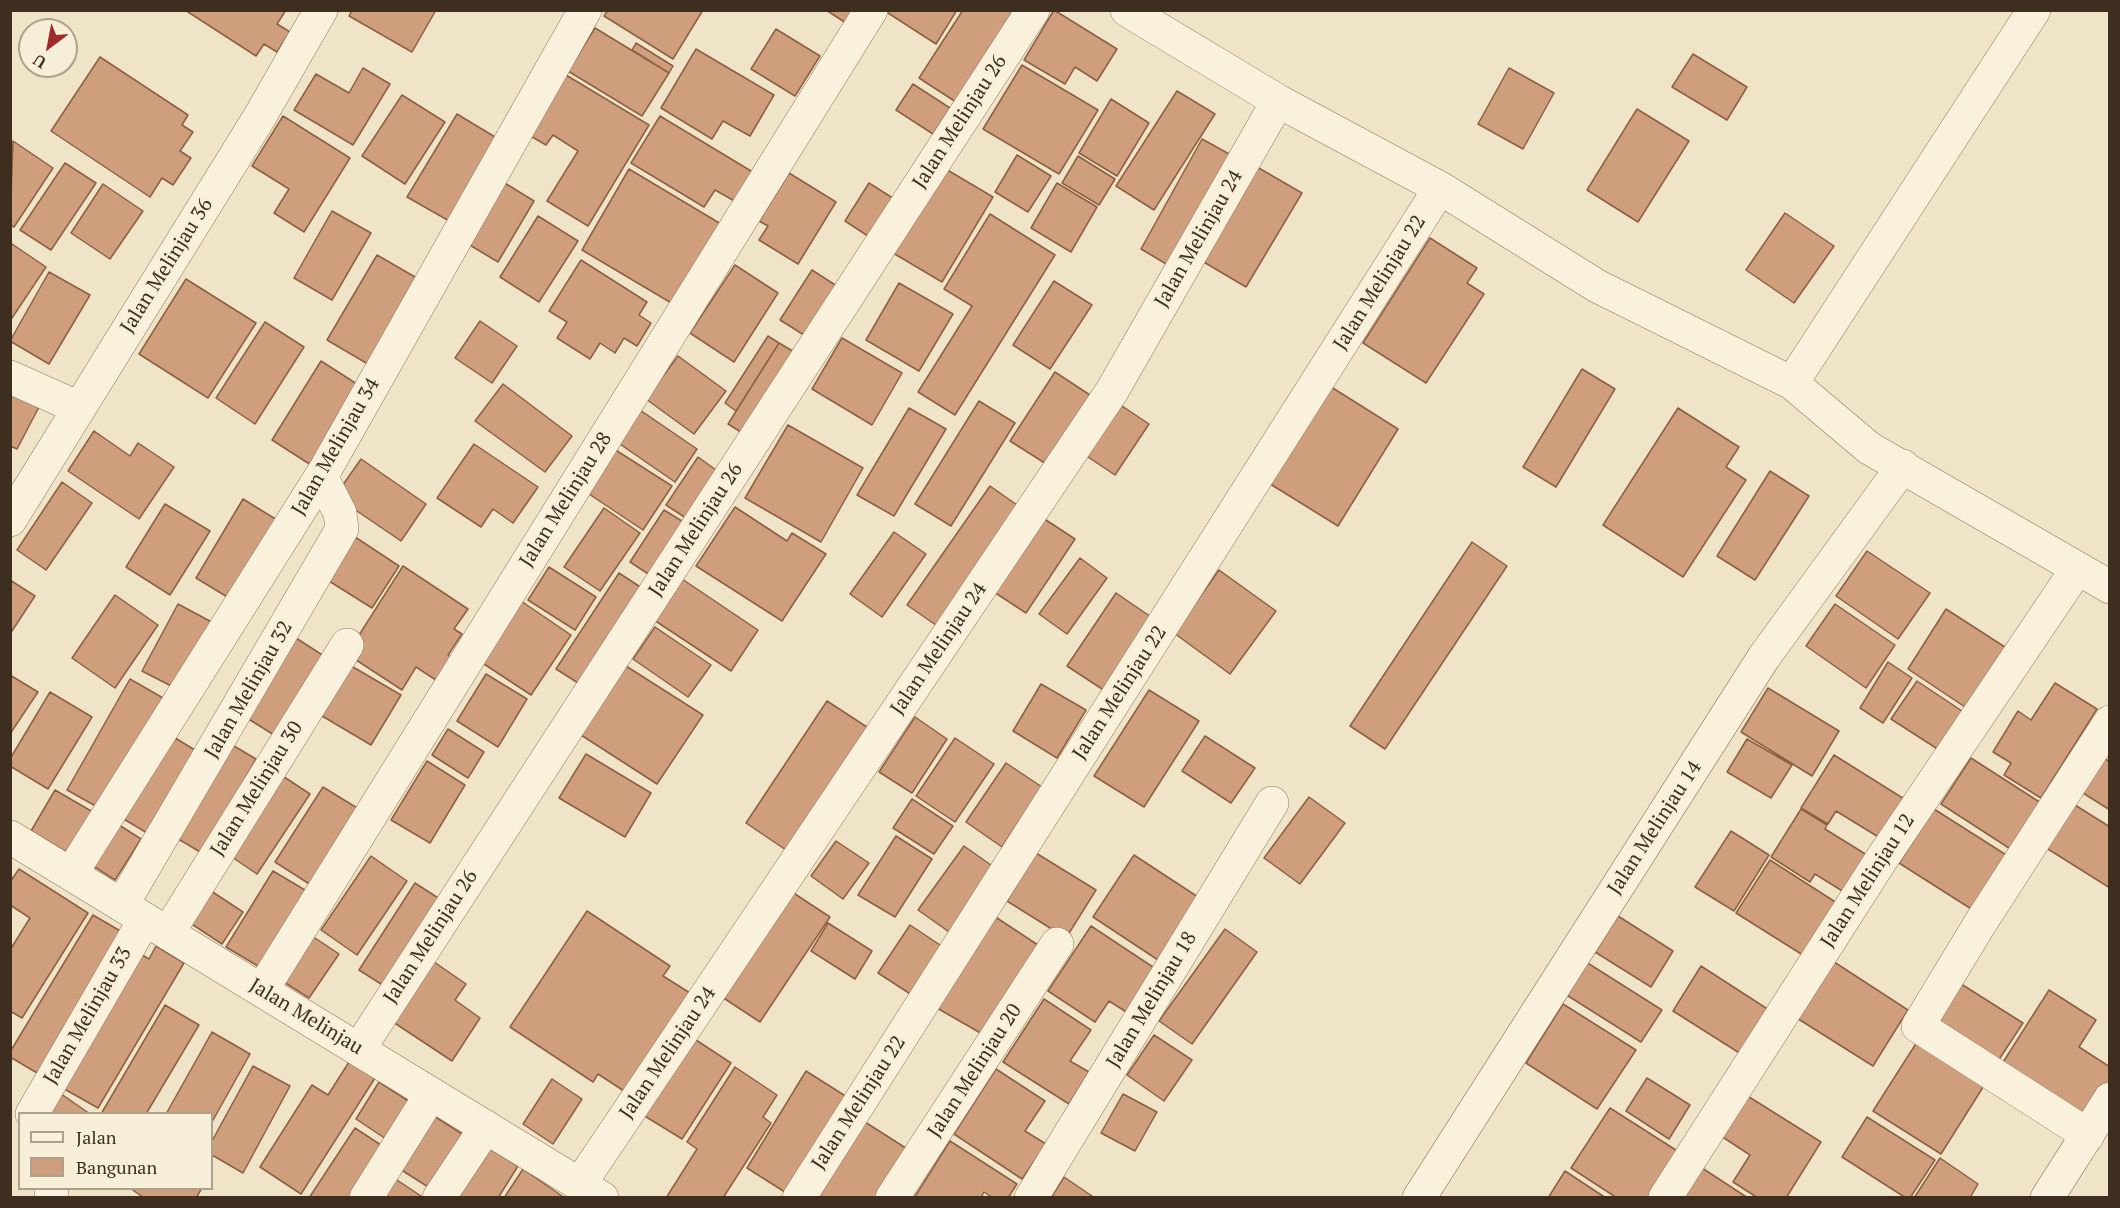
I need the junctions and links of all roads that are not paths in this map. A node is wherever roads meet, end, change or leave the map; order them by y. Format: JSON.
{"nodes":[{"id":1,"x":321,"y":10,"type":"edge"},
{"id":2,"x":585,"y":10,"type":"edge"},
{"id":3,"x":871,"y":10,"type":"edge"},
{"id":4,"x":1033,"y":10,"type":"edge"},
{"id":5,"x":1127,"y":10,"type":"edge"},
{"id":6,"x":2034,"y":10,"type":"edge"},
{"id":7,"x":1278,"y":101,"type":"junction"},
{"id":8,"x":1440,"y":188,"type":"junction"},
{"id":9,"x":10,"y":377,"type":"edge"},
{"id":10,"x":1792,"y":383,"type":"junction"},
{"id":11,"x":79,"y":408,"type":"junction"},
{"id":12,"x":1903,"y":466,"type":"junction"},
{"id":13,"x":325,"y":470,"type":"junction"},
{"id":14,"x":10,"y":520,"type":"edge"},
{"id":15,"x":2077,"y":569,"type":"junction"},
{"id":16,"x":2109,"y":588,"type":"edge"},
{"id":17,"x":347,"y":645,"type":"dead end"},
{"id":18,"x":2109,"y":722,"type":"edge"},
{"id":19,"x":1272,"y":803,"type":"dead end"},
{"id":20,"x":10,"y":837,"type":"edge"},
{"id":21,"x":71,"y":874,"type":"junction"},
{"id":22,"x":145,"y":919,"type":"junction"},
{"id":23,"x":1057,"y":944,"type":"dead end"},
{"id":24,"x":262,"y":990,"type":"junction"},
{"id":25,"x":359,"y":1049,"type":"junction"},
{"id":26,"x":431,"y":1094,"type":"junction"},
{"id":27,"x":2109,"y":1099,"type":"edge"},
{"id":28,"x":33,"y":1112,"type":"edge"},
{"id":29,"x":486,"y":1127,"type":"junction"},
{"id":30,"x":2088,"y":1135,"type":"junction"},
{"id":31,"x":591,"y":1191,"type":"edge"},
{"id":32,"x":366,"y":1197,"type":"edge"},
{"id":33,"x":439,"y":1197,"type":"edge"},
{"id":34,"x":799,"y":1197,"type":"edge"},
{"id":35,"x":892,"y":1197,"type":"edge"},
{"id":36,"x":1031,"y":1197,"type":"edge"},
{"id":37,"x":1419,"y":1197,"type":"edge"},
{"id":38,"x":1665,"y":1197,"type":"edge"},
{"id":39,"x":2047,"y":1197,"type":"edge"}],
"edges":[{"from":1,"to":11,"type":"street","name":"Jalan Melinjau 36"},
{"from":2,"to":13,"type":"street","name":"Jalan Melinjau 34"},
{"from":3,"to":24,"type":"street","name":"Jalan Melinjau 28"},
{"from":4,"to":25,"type":"street","name":"Jalan Melinjau 26"},
{"from":5,"to":7,"type":"street"},
{"from":6,"to":10,"type":"street"},
{"from":7,"to":8,"type":"street"},
{"from":7,"to":31,"type":"street","name":"Jalan Melinjau 24"},
{"from":8,"to":10,"type":"street"},
{"from":8,"to":34,"type":"street","name":"Jalan Melinjau 22"},
{"from":9,"to":11,"type":"street"},
{"from":10,"to":12,"type":"street"},
{"from":11,"to":14,"type":"street","name":"Jalan Melinjau 36"},
{"from":12,"to":15,"type":"street"},
{"from":12,"to":37,"type":"street","name":"Jalan Melinjau 14"},
{"from":13,"to":21,"type":"street","name":"Jalan Melinjau 34"},
{"from":13,"to":22,"type":"street","name":"Jalan Melinjau 32"},
{"from":15,"to":16,"type":"street"},
{"from":15,"to":38,"type":"street","name":"Jalan Melinjau 12"},
{"from":17,"to":22,"type":"street","name":"Jalan Melinjau 30"},
{"from":18,"to":30,"type":"street"},
{"from":19,"to":36,"type":"street","name":"Jalan Melinjau 18"},
{"from":20,"to":21,"type":"street","name":"Jalan Melinjau"},
{"from":21,"to":22,"type":"street","name":"Jalan Melinjau"},
{"from":22,"to":24,"type":"street","name":"Jalan Melinjau"},
{"from":22,"to":28,"type":"street","name":"Jalan Melinjau 33"},
{"from":23,"to":35,"type":"street","name":"Jalan Melinjau 20"},
{"from":24,"to":25,"type":"street","name":"Jalan Melinjau"},
{"from":25,"to":26,"type":"street","name":"Jalan Melinjau"},
{"from":26,"to":29,"type":"street","name":"Jalan Melinjau"},
{"from":26,"to":32,"type":"street"},
{"from":27,"to":30,"type":"street"},
{"from":29,"to":31,"type":"street","name":"Jalan Melinjau"},
{"from":29,"to":33,"type":"street"},
{"from":30,"to":39,"type":"street"}]}
